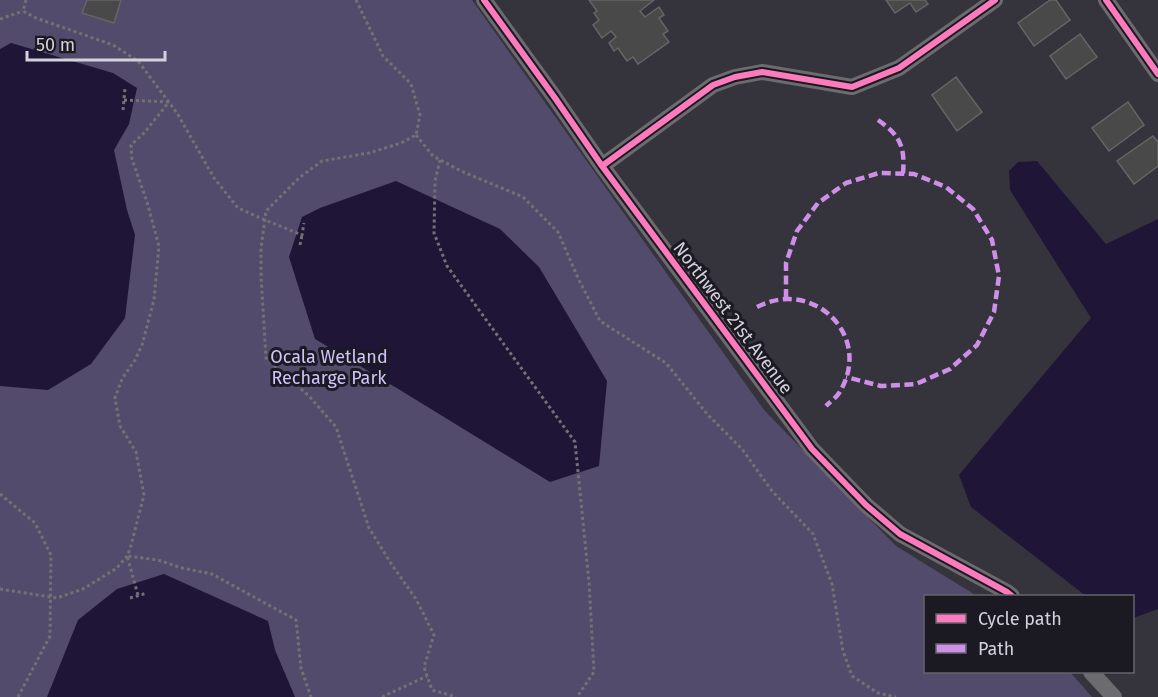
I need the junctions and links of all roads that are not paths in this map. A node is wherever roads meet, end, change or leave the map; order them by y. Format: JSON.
{"nodes":[{"id":1,"x":484,"y":0,"type":"edge"},
{"id":2,"x":995,"y":0,"type":"edge"},
{"id":3,"x":1106,"y":0,"type":"edge"},
{"id":4,"x":1158,"y":74,"type":"edge"},
{"id":5,"x":602,"y":166,"type":"junction"},
{"id":6,"x":1009,"y":595,"type":"edge"},
{"id":7,"x":1092,"y":673,"type":"edge"},
{"id":8,"x":1114,"y":697,"type":"edge"}],
"edges":[{"from":1,"to":5,"type":"street","name":"Northwest 21st Avenue"},
{"from":2,"to":5,"type":"street"},
{"from":3,"to":4,"type":"street"},
{"from":5,"to":6,"type":"street","name":"Northwest 21st Avenue"},
{"from":7,"to":8,"type":"street"}]}
